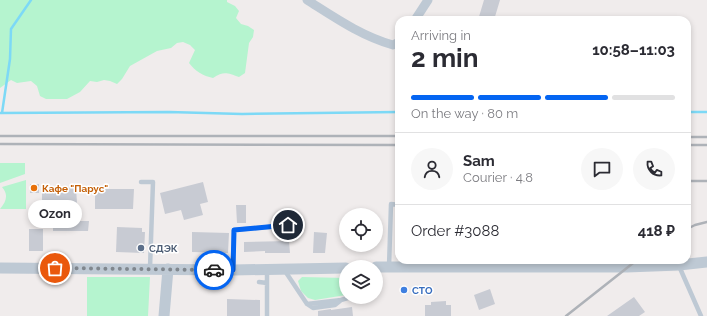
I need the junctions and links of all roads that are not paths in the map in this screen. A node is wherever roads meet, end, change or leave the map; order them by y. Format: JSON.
{"nodes":[{"id":1,"x":307,"y":0,"type":"edge"},
{"id":2,"x":428,"y":0,"type":"edge"},
{"id":3,"x":418,"y":16,"type":"edge"},
{"id":4,"x":395,"y":44,"type":"edge"},
{"id":5,"x":141,"y":182,"type":"dead end"},
{"id":6,"x":395,"y":204,"type":"edge"},
{"id":7,"x":302,"y":224,"type":"dead end"},
{"id":8,"x":707,"y":262,"type":"edge"},
{"id":9,"x":691,"y":263,"type":"edge"},
{"id":10,"x":679,"y":264,"type":"joint"},
{"id":11,"x":389,"y":267,"type":"junction"},
{"id":12,"x":0,"y":268,"type":"edge"},
{"id":13,"x":339,"y":268,"type":"edge"},
{"id":14,"x":383,"y":268,"type":"edge"},
{"id":15,"x":168,"y":269,"type":"junction"},
{"id":16,"x":284,"y":269,"type":"junction"},
{"id":17,"x":150,"y":270,"type":"junction"},
{"id":18,"x":233,"y":270,"type":"junction"},
{"id":19,"x":267,"y":270,"type":"junction"},
{"id":20,"x":259,"y":282,"type":"dead end"},
{"id":21,"x":267,"y":283,"type":"junction"},
{"id":22,"x":339,"y":300,"type":"edge"},
{"id":23,"x":164,"y":316,"type":"edge"},
{"id":24,"x":267,"y":316,"type":"edge"},
{"id":25,"x":701,"y":316,"type":"edge"}],
"edges":[{"from":1,"to":4,"type":"street"},
{"from":2,"to":3,"type":"street"},
{"from":5,"to":17,"type":"lane"},
{"from":6,"to":11,"type":"lane"},
{"from":7,"to":18,"type":"lane"},
{"from":8,"to":9,"type":"street"},
{"from":10,"to":11,"type":"street"},
{"from":10,"to":25,"type":"lane"},
{"from":11,"to":14,"type":"street"},
{"from":12,"to":17,"type":"street"},
{"from":13,"to":16,"type":"street"},
{"from":15,"to":17,"type":"street"},
{"from":15,"to":18,"type":"street"},
{"from":15,"to":23,"type":"street"},
{"from":16,"to":19,"type":"street"},
{"from":16,"to":22,"type":"lane"},
{"from":18,"to":19,"type":"street"},
{"from":19,"to":21,"type":"lane"},
{"from":20,"to":21,"type":"lane"},
{"from":21,"to":24,"type":"lane"}]}
